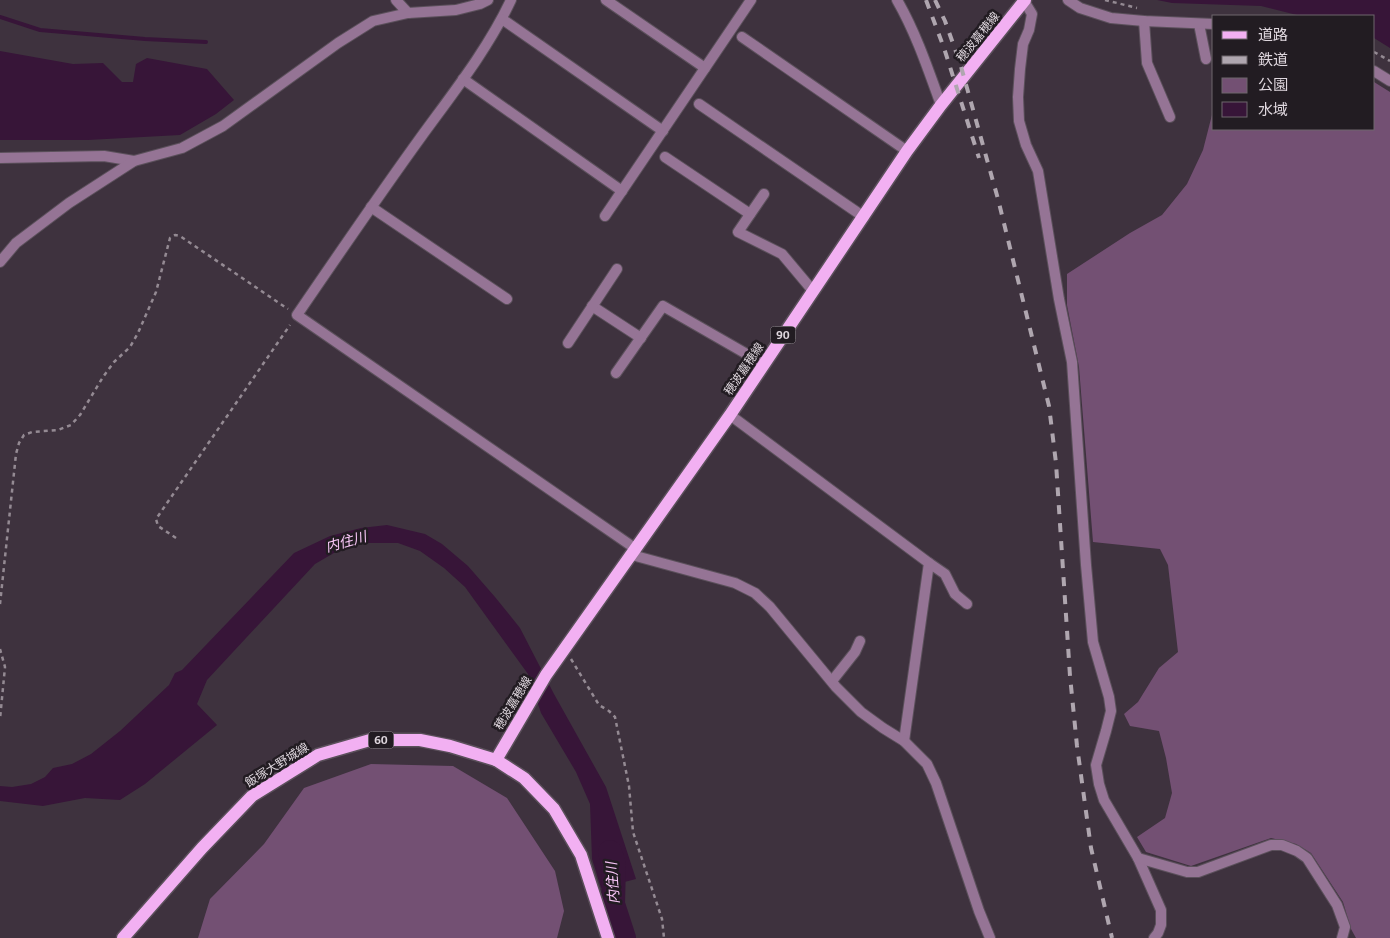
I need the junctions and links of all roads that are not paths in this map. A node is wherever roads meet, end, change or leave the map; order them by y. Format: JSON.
{"nodes":[{"id":1,"x":396,"y":0,"type":"edge"},
{"id":2,"x":488,"y":0,"type":"edge"},
{"id":3,"x":511,"y":0,"type":"edge"},
{"id":4,"x":606,"y":0,"type":"edge"},
{"id":5,"x":897,"y":0,"type":"edge"},
{"id":6,"x":1068,"y":0,"type":"edge"},
{"id":7,"x":747,"y":1,"type":"edge"},
{"id":8,"x":1025,"y":1,"type":"edge"},
{"id":9,"x":408,"y":13,"type":"junction"},
{"id":10,"x":502,"y":19,"type":"junction"},
{"id":11,"x":1144,"y":21,"type":"junction"},
{"id":12,"x":1199,"y":24,"type":"junction"},
{"id":13,"x":1212,"y":24,"type":"edge"},
{"id":14,"x":742,"y":37,"type":"dead end"},
{"id":15,"x":1206,"y":60,"type":"dead end"},
{"id":16,"x":705,"y":68,"type":"junction"},
{"id":17,"x":1375,"y":72,"type":"edge"},
{"id":18,"x":462,"y":79,"type":"junction"},
{"id":19,"x":1390,"y":81,"type":"edge"},
{"id":20,"x":699,"y":104,"type":"dead end"},
{"id":21,"x":941,"y":105,"type":"junction"},
{"id":22,"x":1170,"y":117,"type":"dead end"},
{"id":23,"x":663,"y":131,"type":"junction"},
{"id":24,"x":907,"y":150,"type":"junction"},
{"id":25,"x":665,"y":157,"type":"dead end"},
{"id":26,"x":0,"y":158,"type":"edge"},
{"id":27,"x":134,"y":161,"type":"junction"},
{"id":28,"x":622,"y":191,"type":"junction"},
{"id":29,"x":764,"y":194,"type":"dead end"},
{"id":30,"x":371,"y":207,"type":"junction"},
{"id":31,"x":750,"y":214,"type":"junction"},
{"id":32,"x":605,"y":216,"type":"dead end"},
{"id":33,"x":864,"y":217,"type":"junction"},
{"id":34,"x":0,"y":262,"type":"edge"},
{"id":35,"x":617,"y":269,"type":"dead end"},
{"id":36,"x":813,"y":291,"type":"junction"},
{"id":37,"x":507,"y":299,"type":"dead end"},
{"id":38,"x":592,"y":306,"type":"junction"},
{"id":39,"x":641,"y":338,"type":"junction"},
{"id":40,"x":568,"y":343,"type":"dead end"},
{"id":41,"x":764,"y":364,"type":"junction"},
{"id":42,"x":616,"y":373,"type":"dead end"},
{"id":43,"x":730,"y":415,"type":"junction"},
{"id":44,"x":634,"y":552,"type":"junction"},
{"id":45,"x":929,"y":563,"type":"junction"},
{"id":46,"x":967,"y":604,"type":"dead end"},
{"id":47,"x":860,"y":642,"type":"dead end"},
{"id":48,"x":832,"y":681,"type":"junction"},
{"id":49,"x":904,"y":741,"type":"junction"},
{"id":50,"x":496,"y":760,"type":"junction"},
{"id":51,"x":1138,"y":858,"type":"junction"},
{"id":52,"x":123,"y":938,"type":"edge"},
{"id":53,"x":608,"y":938,"type":"edge"},
{"id":54,"x":989,"y":938,"type":"edge"},
{"id":55,"x":1154,"y":938,"type":"edge"},
{"id":56,"x":1342,"y":938,"type":"edge"}],
"edges":[{"from":1,"to":9,"type":"street"},
{"from":2,"to":9,"type":"street"},
{"from":3,"to":10,"type":"street"},
{"from":4,"to":16,"type":"street"},
{"from":5,"to":21,"type":"street"},
{"from":6,"to":11,"type":"street"},
{"from":7,"to":16,"type":"street"},
{"from":8,"to":21,"type":"main road","name":"穂波嘉穂線","number":"90"},
{"from":8,"to":51,"type":"street"},
{"from":9,"to":27,"type":"street"},
{"from":10,"to":18,"type":"street"},
{"from":10,"to":23,"type":"street"},
{"from":11,"to":12,"type":"street"},
{"from":11,"to":22,"type":"street"},
{"from":12,"to":13,"type":"street"},
{"from":12,"to":15,"type":"street"},
{"from":14,"to":24,"type":"street"},
{"from":16,"to":23,"type":"street"},
{"from":17,"to":19,"type":"street"},
{"from":18,"to":28,"type":"street"},
{"from":18,"to":30,"type":"street"},
{"from":20,"to":33,"type":"street"},
{"from":21,"to":24,"type":"main road","name":"穂波嘉穂線","number":"90"},
{"from":23,"to":28,"type":"street"},
{"from":24,"to":33,"type":"main road","name":"穂波嘉穂線","number":"90"},
{"from":25,"to":31,"type":"street"},
{"from":26,"to":27,"type":"street"},
{"from":27,"to":34,"type":"street"},
{"from":28,"to":32,"type":"street"},
{"from":29,"to":31,"type":"street"},
{"from":30,"to":37,"type":"street"},
{"from":30,"to":44,"type":"street"},
{"from":31,"to":36,"type":"street"},
{"from":33,"to":36,"type":"main road","name":"穂波嘉穂線","number":"90"},
{"from":35,"to":38,"type":"street"},
{"from":36,"to":41,"type":"main road","name":"穂波嘉穂線","number":"90"},
{"from":38,"to":39,"type":"street"},
{"from":38,"to":40,"type":"street"},
{"from":39,"to":41,"type":"street"},
{"from":39,"to":42,"type":"street"},
{"from":41,"to":43,"type":"main road","name":"穂波嘉穂線","number":"90"},
{"from":43,"to":44,"type":"main road","name":"穂波嘉穂線","number":"90"},
{"from":43,"to":45,"type":"street"},
{"from":44,"to":48,"type":"street"},
{"from":44,"to":50,"type":"main road","name":"穂波嘉穂線","number":"90"},
{"from":45,"to":46,"type":"street"},
{"from":45,"to":49,"type":"street"},
{"from":47,"to":48,"type":"street"},
{"from":48,"to":49,"type":"street"},
{"from":49,"to":54,"type":"street"},
{"from":50,"to":52,"type":"main road","name":"飯塚大野城線","number":"60"},
{"from":50,"to":53,"type":"main road","name":"飯塚大野城線","number":"60"},
{"from":51,"to":55,"type":"street"},
{"from":51,"to":56,"type":"street"}]}
